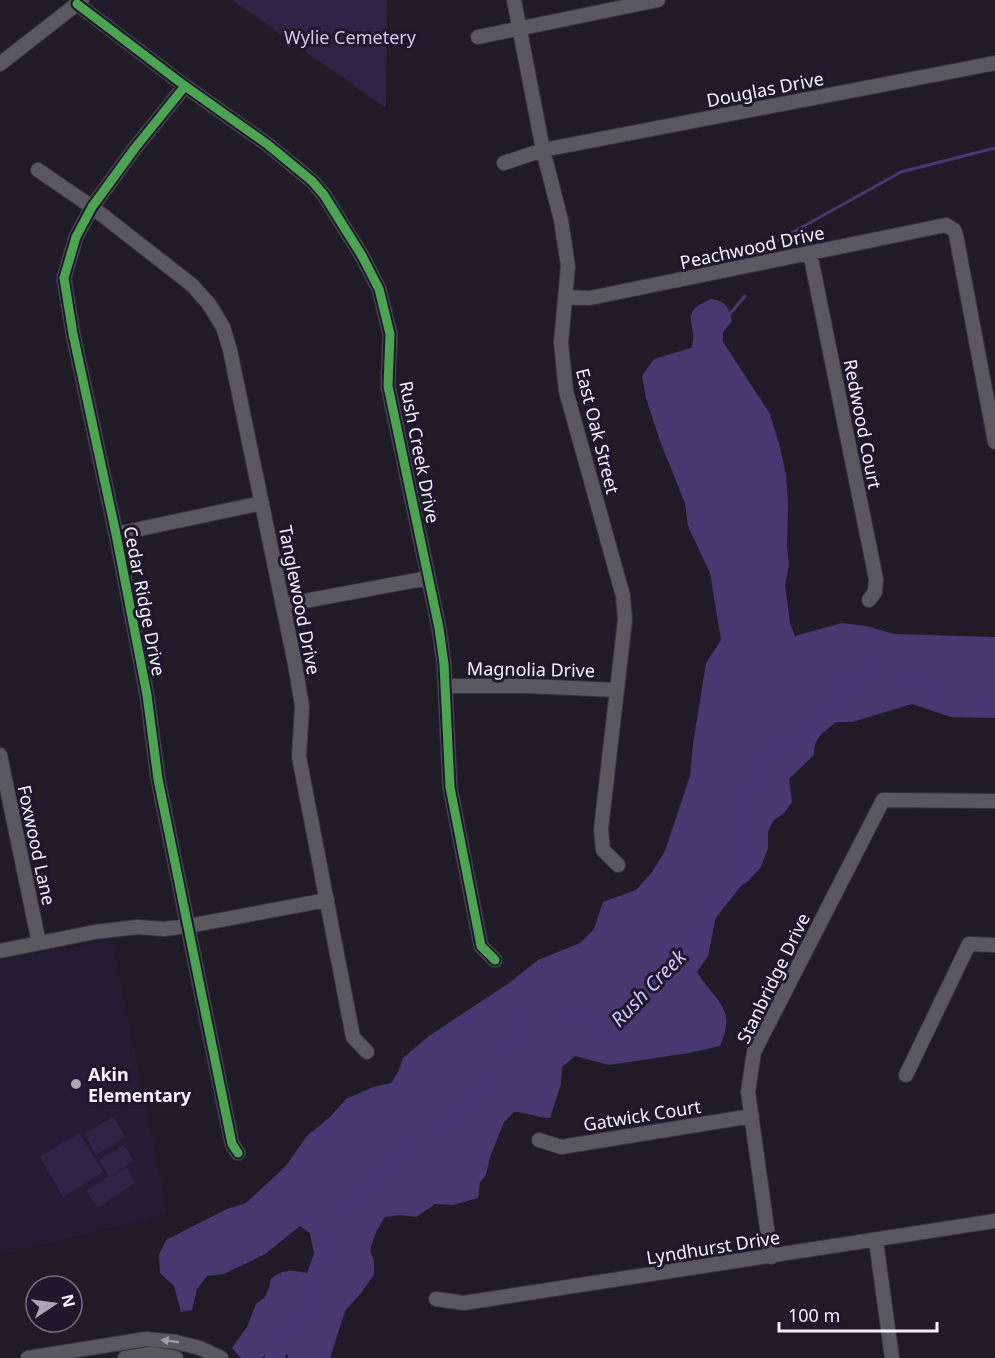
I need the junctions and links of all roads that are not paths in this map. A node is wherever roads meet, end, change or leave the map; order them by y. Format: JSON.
{"nodes":[{"id":1,"x":514,"y":0,"type":"edge"},
{"id":2,"x":658,"y":0,"type":"edge"},
{"id":3,"x":80,"y":2,"type":"edge"},
{"id":4,"x":520,"y":28,"type":"junction"},
{"id":5,"x":477,"y":37,"type":"dead end"},
{"id":6,"x":995,"y":63,"type":"edge"},
{"id":7,"x":0,"y":64,"type":"edge"},
{"id":8,"x":185,"y":86,"type":"junction"},
{"id":9,"x":543,"y":150,"type":"junction"},
{"id":10,"x":504,"y":163,"type":"dead end"},
{"id":11,"x":38,"y":170,"type":"dead end"},
{"id":12,"x":92,"y":207,"type":"junction"},
{"id":13,"x":810,"y":253,"type":"junction"},
{"id":14,"x":565,"y":297,"type":"junction"},
{"id":15,"x":995,"y":442,"type":"edge"},
{"id":16,"x":262,"y":503,"type":"junction"},
{"id":17,"x":116,"y":534,"type":"junction"},
{"id":18,"x":428,"y":579,"type":"junction"},
{"id":19,"x":869,"y":600,"type":"dead end"},
{"id":20,"x":283,"y":605,"type":"junction"},
{"id":21,"x":445,"y":686,"type":"junction"},
{"id":22,"x":617,"y":690,"type":"junction"},
{"id":23,"x":0,"y":755,"type":"edge"},
{"id":24,"x":995,"y":801,"type":"edge"},
{"id":25,"x":618,"y":865,"type":"dead end"},
{"id":26,"x":327,"y":900,"type":"junction"},
{"id":27,"x":188,"y":926,"type":"junction"},
{"id":28,"x":39,"y":943,"type":"junction"},
{"id":29,"x":995,"y":945,"type":"edge"},
{"id":30,"x":0,"y":951,"type":"edge"},
{"id":31,"x":495,"y":960,"type":"dead end"},
{"id":32,"x":367,"y":1052,"type":"dead end"},
{"id":33,"x":906,"y":1075,"type":"dead end"},
{"id":34,"x":752,"y":1116,"type":"junction"},
{"id":35,"x":539,"y":1140,"type":"dead end"},
{"id":36,"x":238,"y":1153,"type":"dead end"},
{"id":37,"x":995,"y":1221,"type":"edge"},
{"id":38,"x":876,"y":1241,"type":"junction"},
{"id":39,"x":771,"y":1257,"type":"junction"},
{"id":40,"x":436,"y":1299,"type":"dead end"},
{"id":41,"x":117,"y":1343,"type":"junction"},
{"id":42,"x":104,"y":1352,"type":"edge"},
{"id":43,"x":28,"y":1358,"type":"edge"},
{"id":44,"x":123,"y":1358,"type":"edge"},
{"id":45,"x":176,"y":1358,"type":"edge"},
{"id":46,"x":221,"y":1358,"type":"edge"},
{"id":47,"x":892,"y":1358,"type":"edge"}],
"edges":[{"from":1,"to":4,"type":"street","name":"East Oak Street"},
{"from":2,"to":4,"type":"street"},
{"from":3,"to":7,"type":"street"},
{"from":3,"to":8,"type":"street","name":"Rush Creek Drive"},
{"from":4,"to":5,"type":"street"},
{"from":4,"to":9,"type":"street","name":"East Oak Street"},
{"from":6,"to":9,"type":"street","name":"Douglas Drive"},
{"from":8,"to":12,"type":"street","name":"Cedar Ridge Drive"},
{"from":8,"to":18,"type":"street","name":"Rush Creek Drive"},
{"from":9,"to":10,"type":"street","name":"Douglas Drive"},
{"from":9,"to":14,"type":"street","name":"East Oak Street"},
{"from":11,"to":12,"type":"street","name":"Tanglewood Drive"},
{"from":12,"to":16,"type":"street","name":"Tanglewood Drive"},
{"from":12,"to":17,"type":"street","name":"Cedar Ridge Drive"},
{"from":13,"to":14,"type":"street","name":"Peachwood Drive"},
{"from":13,"to":15,"type":"street","name":"Peachwood Drive"},
{"from":13,"to":19,"type":"street","name":"Redwood Court"},
{"from":14,"to":22,"type":"street","name":"East Oak Street"},
{"from":16,"to":17,"type":"street"},
{"from":16,"to":20,"type":"street","name":"Tanglewood Drive"},
{"from":17,"to":27,"type":"street","name":"Cedar Ridge Drive"},
{"from":18,"to":20,"type":"street"},
{"from":18,"to":21,"type":"street","name":"Rush Creek Drive"},
{"from":20,"to":26,"type":"street","name":"Tanglewood Drive"},
{"from":21,"to":22,"type":"street","name":"Magnolia Drive"},
{"from":21,"to":31,"type":"street","name":"Rush Creek Drive"},
{"from":22,"to":25,"type":"street","name":"East Oak Street"},
{"from":23,"to":28,"type":"street","name":"Foxwood Lane"},
{"from":24,"to":34,"type":"street","name":"Stanbridge Drive"},
{"from":26,"to":27,"type":"street"},
{"from":26,"to":32,"type":"street","name":"Tanglewood Drive"},
{"from":27,"to":28,"type":"street"},
{"from":27,"to":36,"type":"street","name":"Cedar Ridge Drive"},
{"from":28,"to":30,"type":"street"},
{"from":29,"to":33,"type":"street"},
{"from":34,"to":35,"type":"street","name":"Gatwick Court"},
{"from":34,"to":39,"type":"street","name":"Stanbridge Drive"},
{"from":37,"to":38,"type":"street","name":"Lyndhurst Drive"},
{"from":38,"to":39,"type":"street","name":"Lyndhurst Drive"},
{"from":38,"to":47,"type":"street"},
{"from":39,"to":40,"type":"street","name":"Lyndhurst Drive"},
{"from":41,"to":42,"type":"street"},
{"from":41,"to":44,"type":"street"},
{"from":46,"to":41,"type":"street","one_way":true},
{"from":42,"to":43,"type":"street"},
{"from":44,"to":45,"type":"street"}]}
